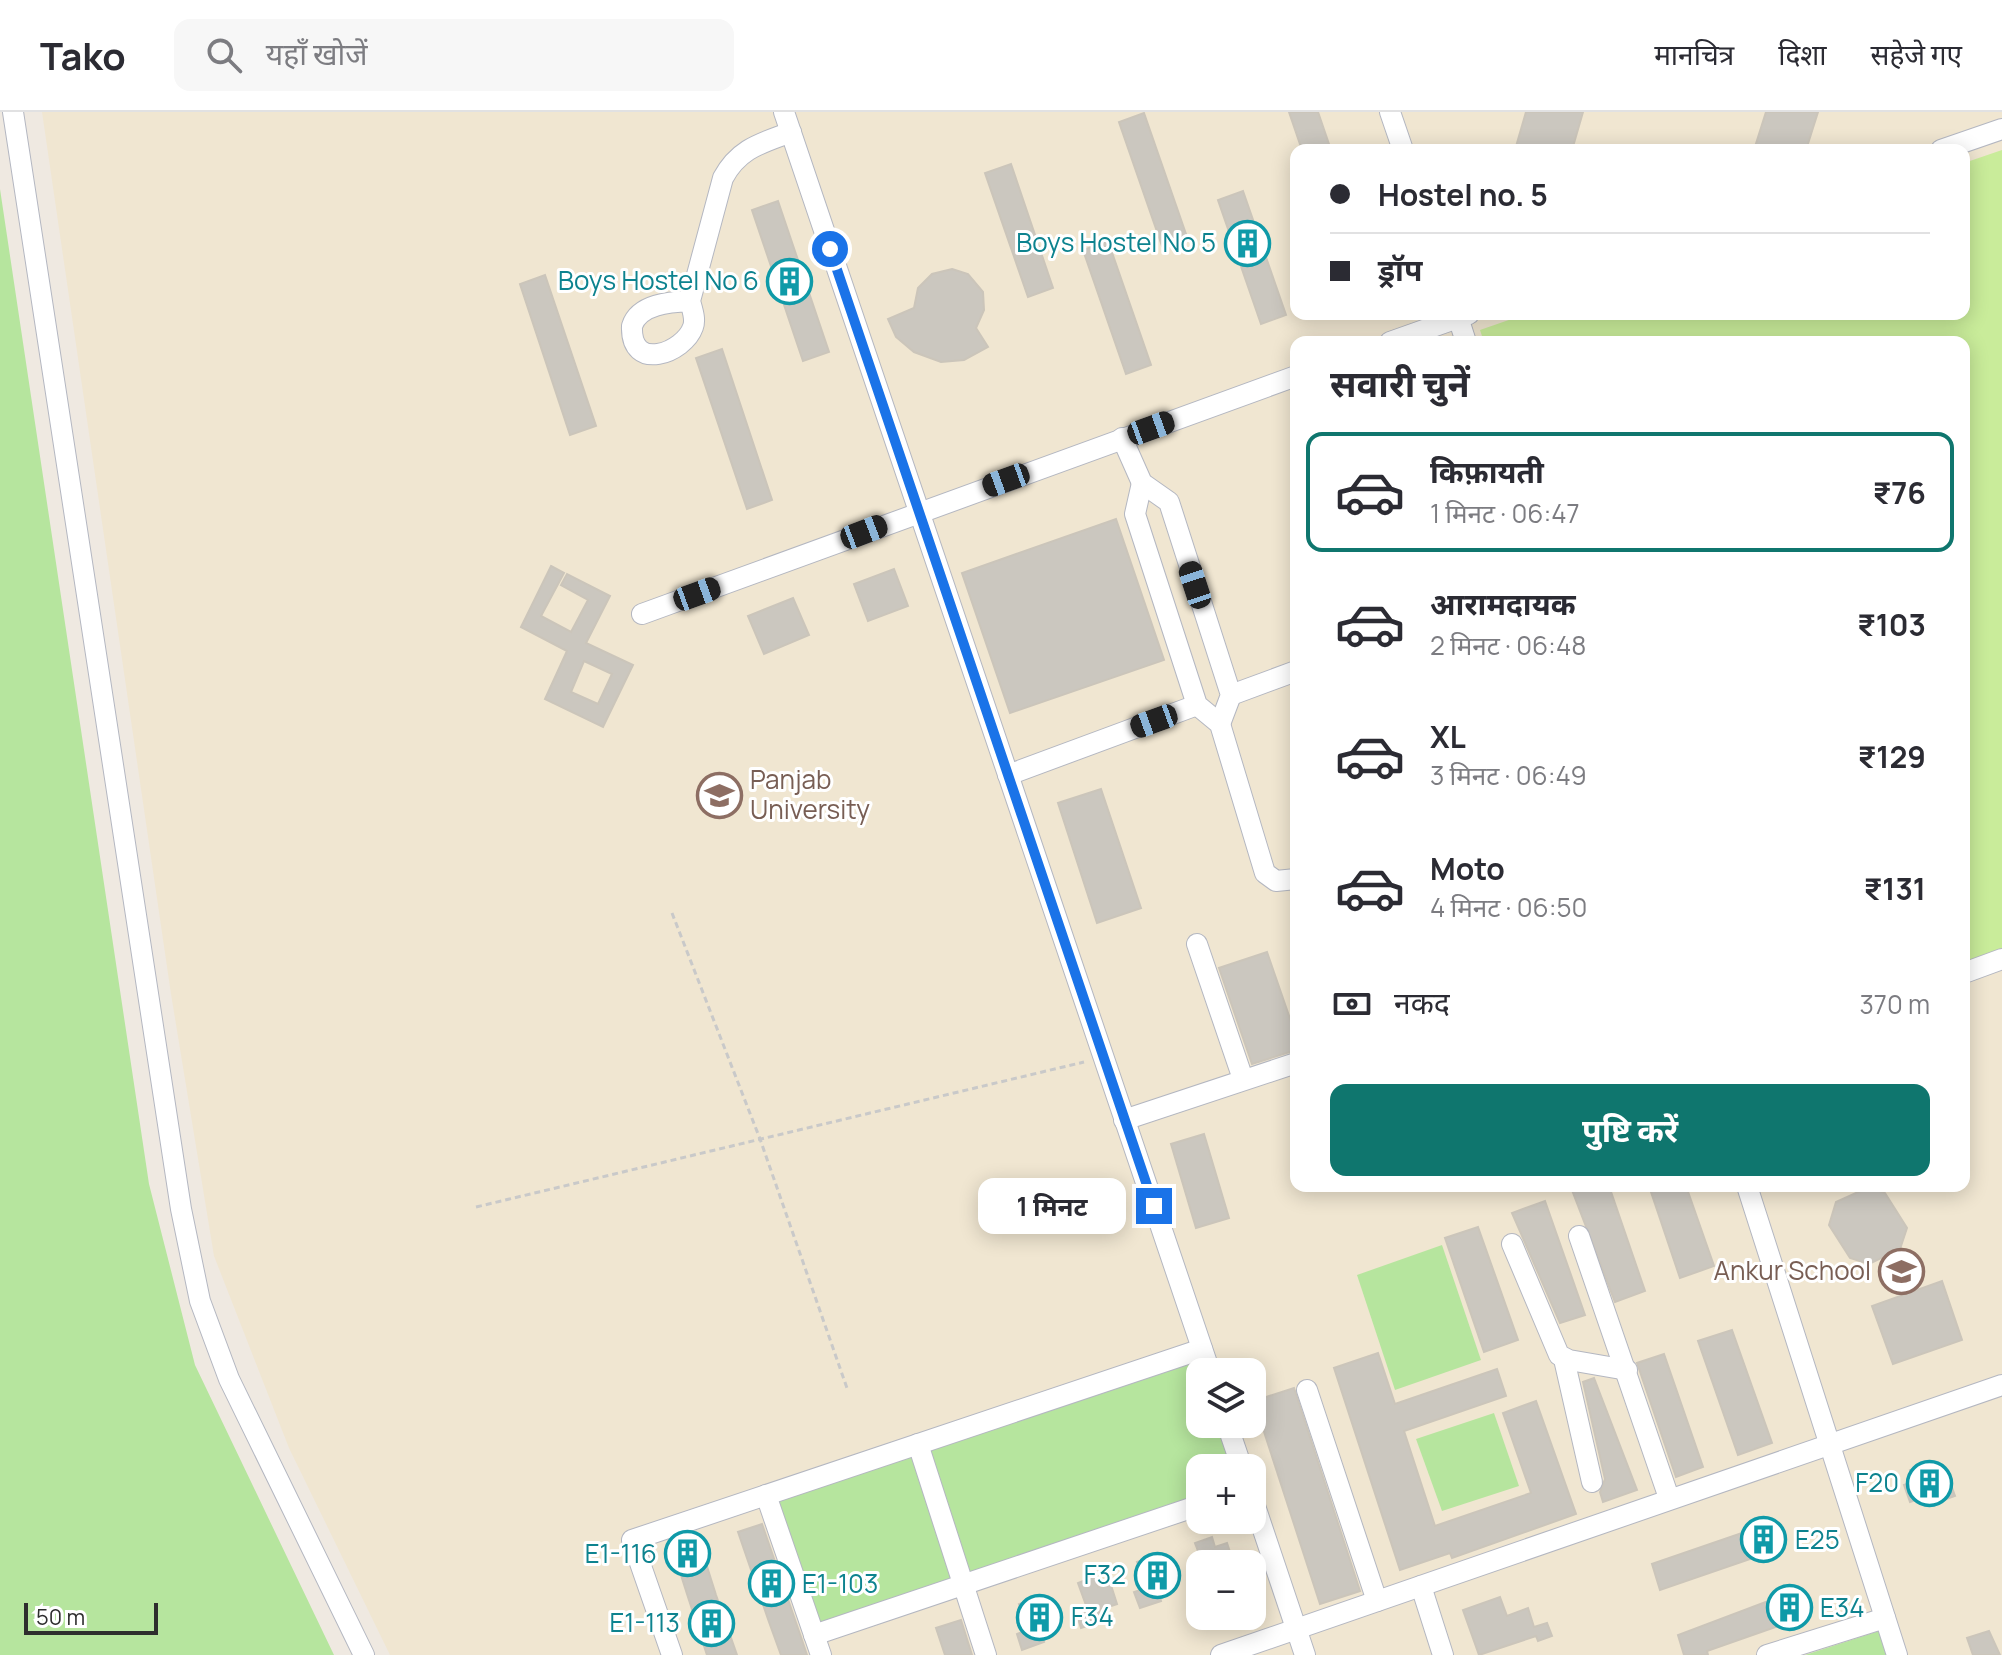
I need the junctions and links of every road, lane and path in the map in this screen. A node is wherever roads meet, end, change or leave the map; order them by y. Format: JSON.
{"nodes":[{"id":1,"x":13,"y":112,"type":"edge"},
{"id":2,"x":784,"y":112,"type":"edge"},
{"id":3,"x":1390,"y":112,"type":"edge"},
{"id":4,"x":2002,"y":129,"type":"edge"},
{"id":5,"x":791,"y":132,"type":"junction"},
{"id":6,"x":1401,"y":144,"type":"edge"},
{"id":7,"x":1958,"y":144,"type":"edge"},
{"id":8,"x":690,"y":301,"type":"dead end"},
{"id":9,"x":1448,"y":320,"type":"edge"},
{"id":10,"x":1406,"y":336,"type":"edge"},
{"id":11,"x":1290,"y":378,"type":"edge"},
{"id":12,"x":1122,"y":438,"type":"junction"},
{"id":13,"x":1142,"y":483,"type":"junction"},
{"id":14,"x":919,"y":511,"type":"junction"},
{"id":15,"x":642,"y":614,"type":"dead end"},
{"id":16,"x":1290,"y":673,"type":"edge"},
{"id":17,"x":1231,"y":695,"type":"junction"},
{"id":18,"x":1197,"y":705,"type":"junction"},
{"id":19,"x":1220,"y":724,"type":"junction"},
{"id":20,"x":1008,"y":775,"type":"junction"},
{"id":21,"x":1290,"y":880,"type":"edge"},
{"id":22,"x":672,"y":913,"type":"dead end"},
{"id":23,"x":1197,"y":944,"type":"dead end"},
{"id":24,"x":2002,"y":959,"type":"edge"},
{"id":25,"x":1970,"y":971,"type":"edge"},
{"id":26,"x":1103,"y":1057,"type":"junction"},
{"id":27,"x":1290,"y":1065,"type":"edge"},
{"id":28,"x":1243,"y":1079,"type":"junction"},
{"id":29,"x":1124,"y":1120,"type":"junction"},
{"id":30,"x":760,"y":1139,"type":"junction"},
{"id":31,"x":1749,"y":1192,"type":"edge"},
{"id":32,"x":476,"y":1207,"type":"dead end"},
{"id":33,"x":1579,"y":1236,"type":"dead end"},
{"id":34,"x":1512,"y":1244,"type":"dead end"},
{"id":35,"x":1202,"y":1349,"type":"junction"},
{"id":36,"x":1205,"y":1358,"type":"edge"},
{"id":37,"x":1564,"y":1359,"type":"junction"},
{"id":38,"x":1627,"y":1370,"type":"junction"},
{"id":39,"x":2002,"y":1385,"type":"edge"},
{"id":40,"x":1307,"y":1390,"type":"dead end"},
{"id":41,"x":848,"y":1391,"type":"dead end"},
{"id":42,"x":918,"y":1444,"type":"junction"},
{"id":43,"x":1829,"y":1444,"type":"junction"},
{"id":44,"x":1592,"y":1482,"type":"dead end"},
{"id":45,"x":766,"y":1495,"type":"junction"},
{"id":46,"x":1669,"y":1498,"type":"junction"},
{"id":47,"x":1186,"y":1510,"type":"edge"},
{"id":48,"x":1264,"y":1534,"type":"edge"},
{"id":49,"x":962,"y":1585,"type":"junction"},
{"id":50,"x":1421,"y":1586,"type":"junction"},
{"id":51,"x":1377,"y":1601,"type":"junction"},
{"id":52,"x":1885,"y":1618,"type":"junction"},
{"id":53,"x":1296,"y":1629,"type":"junction"},
{"id":54,"x":814,"y":1635,"type":"junction"},
{"id":55,"x":364,"y":1655,"type":"edge"},
{"id":56,"x":672,"y":1655,"type":"edge"},
{"id":57,"x":821,"y":1655,"type":"edge"},
{"id":58,"x":986,"y":1655,"type":"edge"},
{"id":59,"x":1221,"y":1655,"type":"edge"},
{"id":60,"x":1305,"y":1655,"type":"edge"},
{"id":61,"x":1443,"y":1655,"type":"edge"},
{"id":62,"x":1767,"y":1655,"type":"edge"},
{"id":63,"x":1897,"y":1655,"type":"edge"}],
"edges":[{"from":1,"to":55,"type":"street"},
{"from":2,"to":5,"type":"street"},
{"from":3,"to":6,"type":"street"},
{"from":4,"to":7,"type":"street"},
{"from":5,"to":8,"type":"street"},
{"from":5,"to":14,"type":"street"},
{"from":9,"to":10,"type":"street"},
{"from":11,"to":12,"type":"street"},
{"from":12,"to":13,"type":"street"},
{"from":12,"to":14,"type":"street"},
{"from":13,"to":17,"type":"street"},
{"from":13,"to":18,"type":"street"},
{"from":14,"to":15,"type":"street"},
{"from":14,"to":20,"type":"street"},
{"from":16,"to":17,"type":"street"},
{"from":17,"to":19,"type":"street"},
{"from":18,"to":19,"type":"street"},
{"from":18,"to":20,"type":"street"},
{"from":19,"to":21,"type":"street"},
{"from":20,"to":26,"type":"street"},
{"from":22,"to":30,"type":"path"},
{"from":23,"to":28,"type":"street"},
{"from":24,"to":25,"type":"street"},
{"from":26,"to":29,"type":"street"},
{"from":26,"to":30,"type":"path"},
{"from":27,"to":28,"type":"street"},
{"from":28,"to":29,"type":"street"},
{"from":29,"to":35,"type":"street"},
{"from":30,"to":32,"type":"path"},
{"from":30,"to":41,"type":"path"},
{"from":31,"to":43,"type":"street"},
{"from":33,"to":38,"type":"street"},
{"from":34,"to":37,"type":"street"},
{"from":35,"to":36,"type":"street"},
{"from":35,"to":42,"type":"street"},
{"from":37,"to":38,"type":"street"},
{"from":37,"to":44,"type":"street"},
{"from":38,"to":46,"type":"street"},
{"from":39,"to":43,"type":"street"},
{"from":40,"to":51,"type":"street"},
{"from":42,"to":45,"type":"street"},
{"from":42,"to":49,"type":"street"},
{"from":43,"to":46,"type":"street"},
{"from":43,"to":52,"type":"street"},
{"from":45,"to":54,"type":"street"},
{"from":45,"to":56,"type":"street"},
{"from":46,"to":50,"type":"street"},
{"from":47,"to":49,"type":"street"},
{"from":48,"to":53,"type":"street"},
{"from":49,"to":54,"type":"street"},
{"from":49,"to":58,"type":"street"},
{"from":50,"to":51,"type":"street"},
{"from":50,"to":61,"type":"street"},
{"from":51,"to":53,"type":"street"},
{"from":52,"to":62,"type":"street"},
{"from":52,"to":63,"type":"street"},
{"from":53,"to":59,"type":"street"},
{"from":53,"to":60,"type":"street"},
{"from":54,"to":57,"type":"street"}]}
